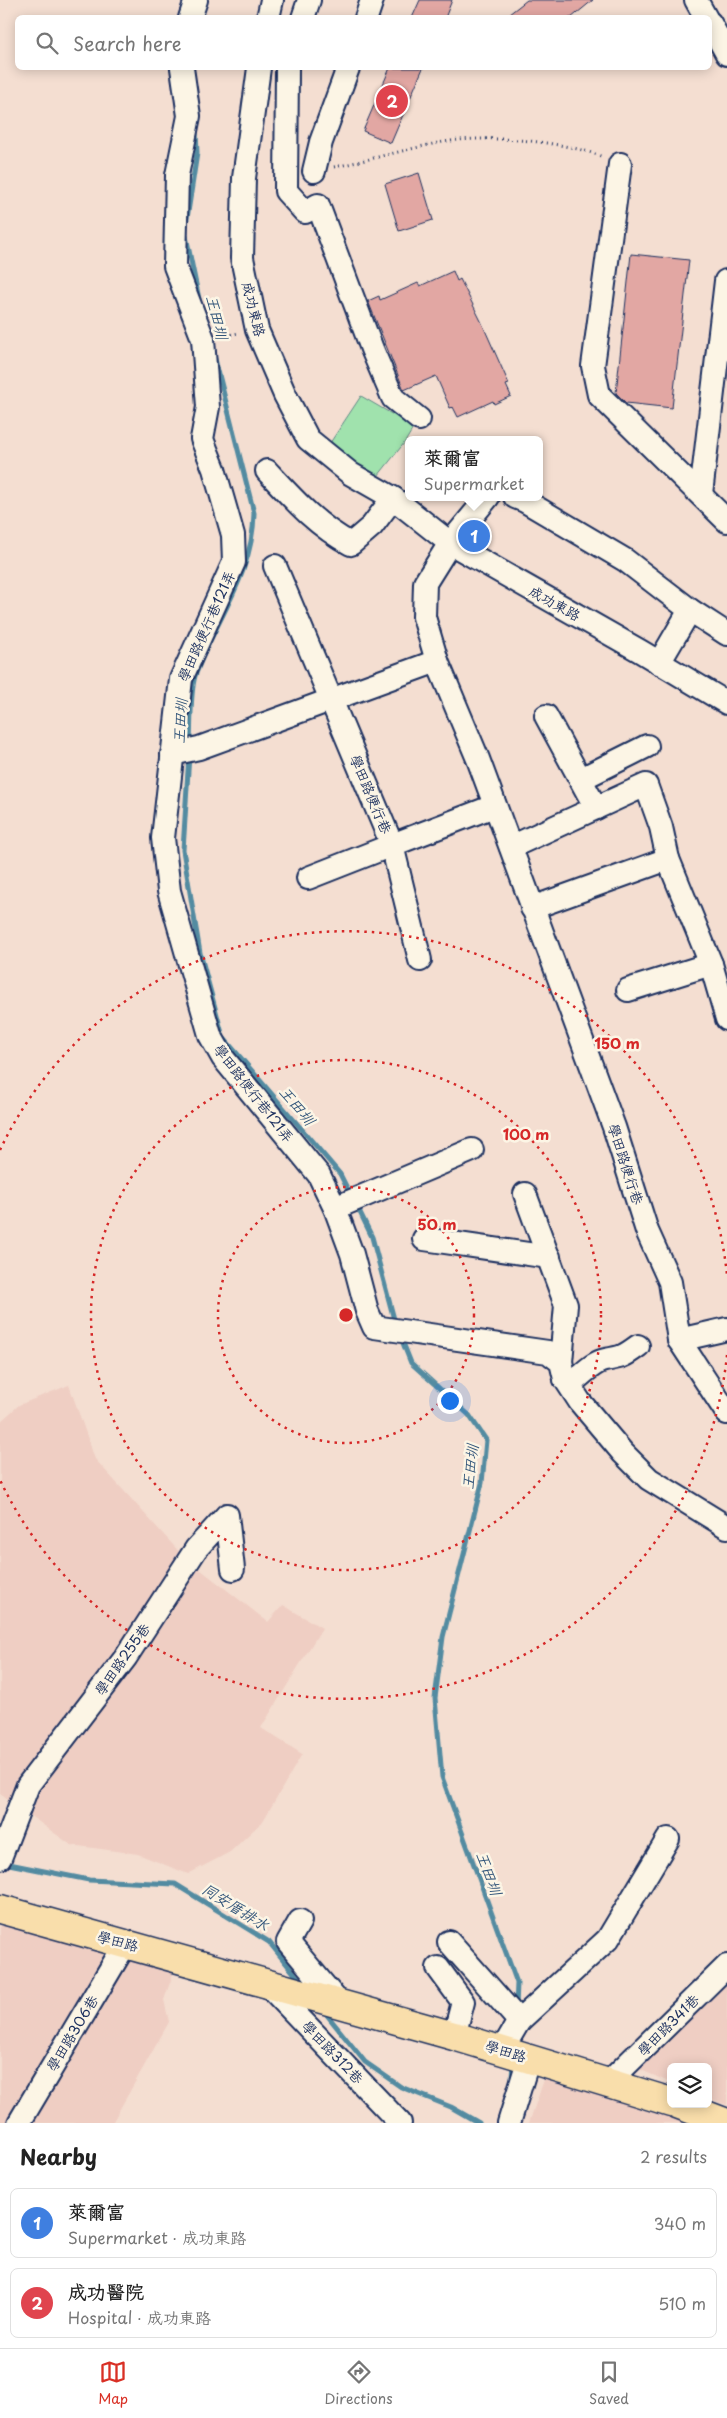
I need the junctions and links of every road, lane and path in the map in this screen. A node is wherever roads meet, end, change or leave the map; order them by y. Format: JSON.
{"nodes":[{"id":1,"x":196,"y":0,"type":"edge"},
{"id":2,"x":272,"y":0,"type":"edge"},
{"id":3,"x":309,"y":0,"type":"edge"},
{"id":4,"x":372,"y":0,"type":"edge"},
{"id":5,"x":696,"y":0,"type":"edge"},
{"id":6,"x":191,"y":15,"type":"edge"},
{"id":7,"x":269,"y":15,"type":"edge"},
{"id":8,"x":304,"y":15,"type":"edge"},
{"id":9,"x":367,"y":15,"type":"edge"},
{"id":10,"x":704,"y":15,"type":"edge"},
{"id":11,"x":712,"y":27,"type":"edge"},
{"id":12,"x":727,"y":54,"type":"edge"},
{"id":13,"x":182,"y":70,"type":"edge"},
{"id":14,"x":259,"y":70,"type":"edge"},
{"id":15,"x":287,"y":70,"type":"edge"},
{"id":16,"x":347,"y":70,"type":"edge"},
{"id":17,"x":620,"y":164,"type":"joint"},
{"id":18,"x":314,"y":171,"type":"joint"},
{"id":19,"x":726,"y":281,"type":"edge"},
{"id":20,"x":419,"y":419,"type":"dead end"},
{"id":21,"x":267,"y":471,"type":"dead end"},
{"id":22,"x":701,"y":494,"type":"junction"},
{"id":23,"x":393,"y":498,"type":"junction"},
{"id":24,"x":485,"y":501,"type":"edge"},
{"id":25,"x":525,"y":501,"type":"edge"},
{"id":26,"x":727,"y":521,"type":"edge"},
{"id":27,"x":450,"y":543,"type":"junction"},
{"id":28,"x":275,"y":566,"type":"dead end"},
{"id":29,"x":690,"y":610,"type":"junction"},
{"id":30,"x":727,"y":634,"type":"edge"},
{"id":31,"x":437,"y":661,"type":"junction"},
{"id":32,"x":659,"y":663,"type":"junction"},
{"id":33,"x":330,"y":698,"type":"junction"},
{"id":34,"x":727,"y":703,"type":"edge"},
{"id":35,"x":546,"y":716,"type":"dead end"},
{"id":36,"x":647,"y":746,"type":"dead end"},
{"id":37,"x":172,"y":754,"type":"junction"},
{"id":38,"x":581,"y":779,"type":"junction"},
{"id":39,"x":494,"y":806,"type":"junction"},
{"id":40,"x":596,"y":808,"type":"junction"},
{"id":41,"x":392,"y":845,"type":"junction"},
{"id":42,"x":511,"y":847,"type":"junction"},
{"id":43,"x":668,"y":859,"type":"junction"},
{"id":44,"x":308,"y":878,"type":"dead end"},
{"id":45,"x":532,"y":908,"type":"junction"},
{"id":46,"x":420,"y":960,"type":"dead end"},
{"id":47,"x":711,"y":964,"type":"junction"},
{"id":48,"x":628,"y":990,"type":"dead end"},
{"id":49,"x":727,"y":1019,"type":"edge"},
{"id":50,"x":472,"y":1150,"type":"dead end"},
{"id":51,"x":525,"y":1194,"type":"dead end"},
{"id":52,"x":335,"y":1208,"type":"junction"},
{"id":53,"x":424,"y":1239,"type":"dead end"},
{"id":54,"x":549,"y":1257,"type":"junction"},
{"id":55,"x":727,"y":1329,"type":"edge"},
{"id":56,"x":679,"y":1340,"type":"junction"},
{"id":57,"x":638,"y":1346,"type":"dead end"},
{"id":58,"x":563,"y":1370,"type":"junction"},
{"id":59,"x":727,"y":1413,"type":"edge"},
{"id":60,"x":727,"y":1527,"type":"edge"},
{"id":61,"x":233,"y":1569,"type":"dead end"},
{"id":62,"x":668,"y":1839,"type":"dead end"},
{"id":63,"x":2,"y":1850,"type":"edge"},
{"id":64,"x":0,"y":1909,"type":"edge"},
{"id":65,"x":300,"y":1921,"type":"dead end"},
{"id":66,"x":450,"y":1942,"type":"dead end"},
{"id":67,"x":126,"y":1943,"type":"junction"},
{"id":68,"x":727,"y":1966,"type":"edge"},
{"id":69,"x":438,"y":1968,"type":"dead end"},
{"id":70,"x":265,"y":1982,"type":"junction"},
{"id":71,"x":339,"y":2002,"type":"junction"},
{"id":72,"x":518,"y":2021,"type":"junction"},
{"id":73,"x":454,"y":2036,"type":"junction"},
{"id":74,"x":502,"y":2050,"type":"junction"},
{"id":75,"x":529,"y":2058,"type":"junction"},
{"id":76,"x":608,"y":2084,"type":"junction"},
{"id":77,"x":667,"y":2101,"type":"edge"},
{"id":78,"x":688,"y":2108,"type":"edge"},
{"id":79,"x":19,"y":2123,"type":"edge"},
{"id":80,"x":400,"y":2123,"type":"edge"},
{"id":81,"x":509,"y":2123,"type":"edge"},
{"id":82,"x":727,"y":2123,"type":"edge"}],
"edges":[{"from":1,"to":6,"type":"street"},
{"from":2,"to":7,"type":"street"},
{"from":3,"to":8,"type":"street"},
{"from":4,"to":9,"type":"street"},
{"from":5,"to":10,"type":"street"},
{"from":11,"to":12,"type":"street"},
{"from":13,"to":37,"type":"street","name":"學田路便行巷121弄"},
{"from":14,"to":23,"type":"street","name":"成功東路"},
{"from":15,"to":20,"type":"street"},
{"from":16,"to":18,"type":"street"},
{"from":17,"to":18,"type":"path"},
{"from":17,"to":22,"type":"street"},
{"from":19,"to":22,"type":"street"},
{"from":21,"to":23,"type":"street"},
{"from":22,"to":26,"type":"street"},
{"from":23,"to":27,"type":"street","name":"成功東路"},
{"from":24,"to":27,"type":"street"},
{"from":25,"to":29,"type":"street"},
{"from":27,"to":31,"type":"street","name":"學田路便行巷"},
{"from":27,"to":32,"type":"street","name":"成功東路"},
{"from":28,"to":33,"type":"street","name":"學田路便行巷"},
{"from":29,"to":30,"type":"street"},
{"from":29,"to":32,"type":"street"},
{"from":31,"to":33,"type":"street"},
{"from":31,"to":39,"type":"street","name":"學田路便行巷"},
{"from":32,"to":34,"type":"street","name":"成功東路"},
{"from":33,"to":37,"type":"street"},
{"from":33,"to":41,"type":"street","name":"學田路便行巷"},
{"from":35,"to":38,"type":"street"},
{"from":36,"to":38,"type":"street"},
{"from":37,"to":52,"type":"street","name":"學田路便行巷121弄"},
{"from":38,"to":40,"type":"street"},
{"from":39,"to":41,"type":"street","name":"學田路便行巷"},
{"from":39,"to":42,"type":"street","name":"學田路便行巷"},
{"from":40,"to":42,"type":"street"},
{"from":40,"to":43,"type":"street"},
{"from":41,"to":44,"type":"street"},
{"from":41,"to":46,"type":"street"},
{"from":42,"to":45,"type":"street","name":"學田路便行巷"},
{"from":43,"to":45,"type":"street"},
{"from":43,"to":47,"type":"street"},
{"from":45,"to":56,"type":"street","name":"學田路便行巷"},
{"from":47,"to":48,"type":"street"},
{"from":47,"to":49,"type":"street"},
{"from":50,"to":52,"type":"street"},
{"from":51,"to":54,"type":"street"},
{"from":52,"to":58,"type":"street","name":"學田路便行巷121弄"},
{"from":53,"to":54,"type":"street"},
{"from":54,"to":58,"type":"street"},
{"from":55,"to":56,"type":"street"},
{"from":56,"to":59,"type":"street","name":"學田路便行巷"},
{"from":57,"to":58,"type":"street"},
{"from":58,"to":60,"type":"street","name":"學田路便行巷121弄"},
{"from":61,"to":63,"type":"street","name":"學田路255巷"},
{"from":62,"to":72,"type":"street"},
{"from":64,"to":67,"type":"main road","name":"學田路"},
{"from":65,"to":71,"type":"street"},
{"from":66,"to":72,"type":"street"},
{"from":67,"to":70,"type":"main road","name":"學田路"},
{"from":67,"to":79,"type":"street","name":"學田路306巷"},
{"from":68,"to":76,"type":"street","name":"學田路341巷"},
{"from":69,"to":73,"type":"street"},
{"from":70,"to":71,"type":"main road","name":"學田路"},
{"from":70,"to":80,"type":"street","name":"學田路312巷"},
{"from":71,"to":73,"type":"main road","name":"學田路"},
{"from":72,"to":74,"type":"street"},
{"from":73,"to":74,"type":"main road","name":"學田路"},
{"from":74,"to":75,"type":"main road","name":"學田路"},
{"from":75,"to":76,"type":"main road","name":"學田路"},
{"from":75,"to":81,"type":"street"},
{"from":76,"to":77,"type":"main road","name":"學田路"},
{"from":78,"to":82,"type":"main road"}]}
